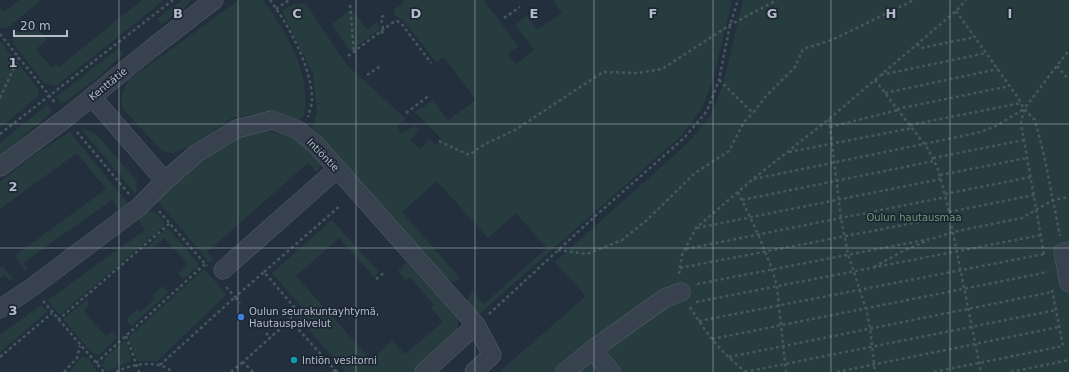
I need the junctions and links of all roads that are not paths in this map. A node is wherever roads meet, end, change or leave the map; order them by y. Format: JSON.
{"nodes":[{"id":1,"x":213,"y":0,"type":"edge"},
{"id":2,"x":92,"y":98,"type":"junction"},
{"id":3,"x":0,"y":167,"type":"edge"},
{"id":4,"x":337,"y":169,"type":"junction"},
{"id":5,"x":165,"y":181,"type":"junction"},
{"id":6,"x":1066,"y":251,"type":"edge"},
{"id":7,"x":219,"y":275,"type":"road end"},
{"id":8,"x":1069,"y":283,"type":"edge"},
{"id":9,"x":684,"y":295,"type":"road end"},
{"id":10,"x":0,"y":309,"type":"edge"},
{"id":11,"x":476,"y":325,"type":"junction"},
{"id":12,"x":592,"y":350,"type":"junction"},
{"id":13,"x":424,"y":372,"type":"edge"},
{"id":14,"x":474,"y":372,"type":"edge"},
{"id":15,"x":565,"y":372,"type":"edge"},
{"id":16,"x":611,"y":372,"type":"edge"}],
"edges":[{"from":1,"to":2,"type":"street","name":"Kenttätie"},
{"from":2,"to":3,"type":"street","name":"Kenttätie"},
{"from":2,"to":5,"type":"street"},
{"from":4,"to":5,"type":"street","name":"Intiöntie"},
{"from":4,"to":7,"type":"street"},
{"from":4,"to":11,"type":"street","name":"Intiöntie"},
{"from":5,"to":10,"type":"street","name":"Intiöntie"},
{"from":6,"to":8,"type":"street"},
{"from":9,"to":12,"type":"street"},
{"from":11,"to":13,"type":"street"},
{"from":11,"to":14,"type":"street","name":"Intiöntie"},
{"from":12,"to":15,"type":"street"},
{"from":12,"to":16,"type":"street"}]}
